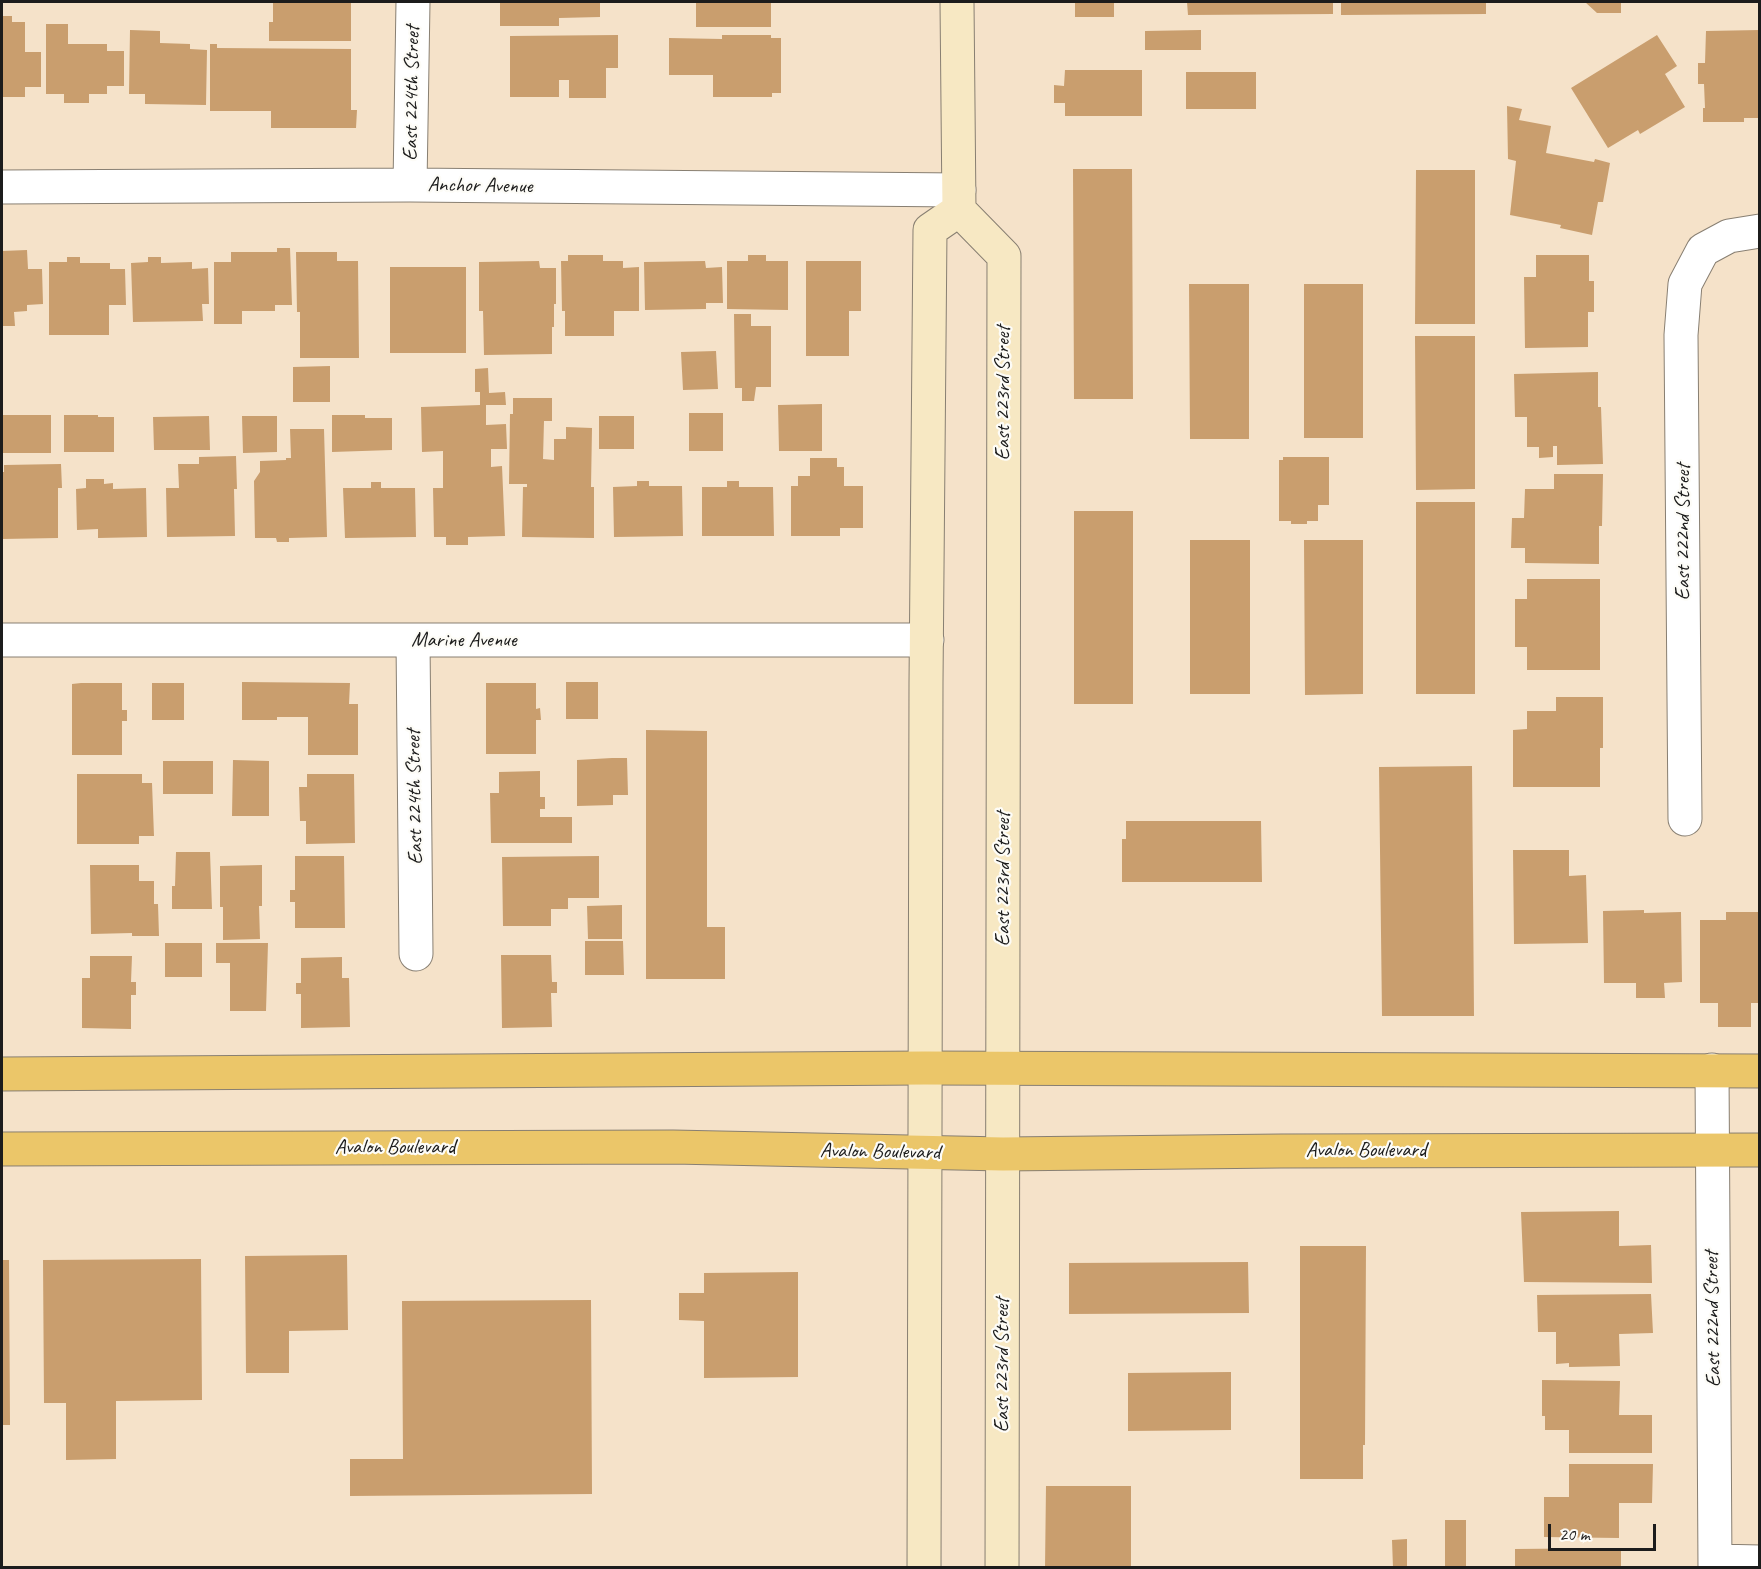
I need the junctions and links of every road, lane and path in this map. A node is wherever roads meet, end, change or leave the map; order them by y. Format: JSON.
{"nodes":[{"id":1,"x":413,"y":2,"type":"edge"},
{"id":2,"x":957,"y":2,"type":"edge"},
{"id":3,"x":410,"y":185,"type":"junction"},
{"id":4,"x":2,"y":187,"type":"edge"},
{"id":5,"x":958,"y":200,"type":"junction"},
{"id":6,"x":1760,"y":231,"type":"edge"},
{"id":7,"x":2,"y":640,"type":"edge"},
{"id":8,"x":413,"y":640,"type":"junction"},
{"id":9,"x":927,"y":640,"type":"junction"},
{"id":10,"x":1685,"y":819,"type":"dead end"},
{"id":11,"x":416,"y":954,"type":"dead end"},
{"id":12,"x":925,"y":1068,"type":"junction"},
{"id":13,"x":1003,"y":1068,"type":"junction"},
{"id":14,"x":1712,"y":1070,"type":"junction"},
{"id":15,"x":1760,"y":1071,"type":"edge"},
{"id":16,"x":2,"y":1074,"type":"edge"},
{"id":17,"x":2,"y":1149,"type":"edge"},
{"id":18,"x":1712,"y":1150,"type":"junction"},
{"id":19,"x":1760,"y":1150,"type":"edge"},
{"id":20,"x":924,"y":1153,"type":"junction"},
{"id":21,"x":1003,"y":1154,"type":"junction"},
{"id":22,"x":1760,"y":1562,"type":"edge"},
{"id":23,"x":1715,"y":1564,"type":"edge"},
{"id":24,"x":924,"y":1568,"type":"edge"},
{"id":25,"x":1002,"y":1568,"type":"edge"}],
"edges":[{"from":1,"to":3,"type":"street","name":"East 224th Street"},
{"from":2,"to":5,"type":"main road"},
{"from":3,"to":4,"type":"street","name":"Anchor Avenue"},
{"from":3,"to":5,"type":"street","name":"Anchor Avenue"},
{"from":5,"to":9,"type":"main road"},
{"from":5,"to":13,"type":"main road","name":"East 223rd Street"},
{"from":6,"to":10,"type":"street","name":"East 222nd Street"},
{"from":7,"to":8,"type":"street","name":"Marine Avenue"},
{"from":8,"to":9,"type":"street","name":"Marine Avenue"},
{"from":8,"to":11,"type":"street","name":"East 224th Street"},
{"from":9,"to":12,"type":"main road"},
{"from":12,"to":13,"type":"main road"},
{"from":12,"to":16,"type":"main road"},
{"from":12,"to":20,"type":"main road"},
{"from":13,"to":14,"type":"main road"},
{"from":13,"to":21,"type":"main road","name":"East 223rd Street"},
{"from":14,"to":15,"type":"main road"},
{"from":14,"to":18,"type":"street","name":"East 222nd Street"},
{"from":17,"to":20,"type":"main road","name":"Avalon Boulevard"},
{"from":18,"to":19,"type":"main road","name":"Avalon Boulevard"},
{"from":18,"to":21,"type":"main road","name":"Avalon Boulevard"},
{"from":18,"to":23,"type":"street","name":"East 222nd Street"},
{"from":20,"to":21,"type":"main road","name":"Avalon Boulevard"},
{"from":20,"to":24,"type":"main road"},
{"from":21,"to":25,"type":"main road","name":"East 223rd Street"},
{"from":22,"to":23,"type":"street"}]}
